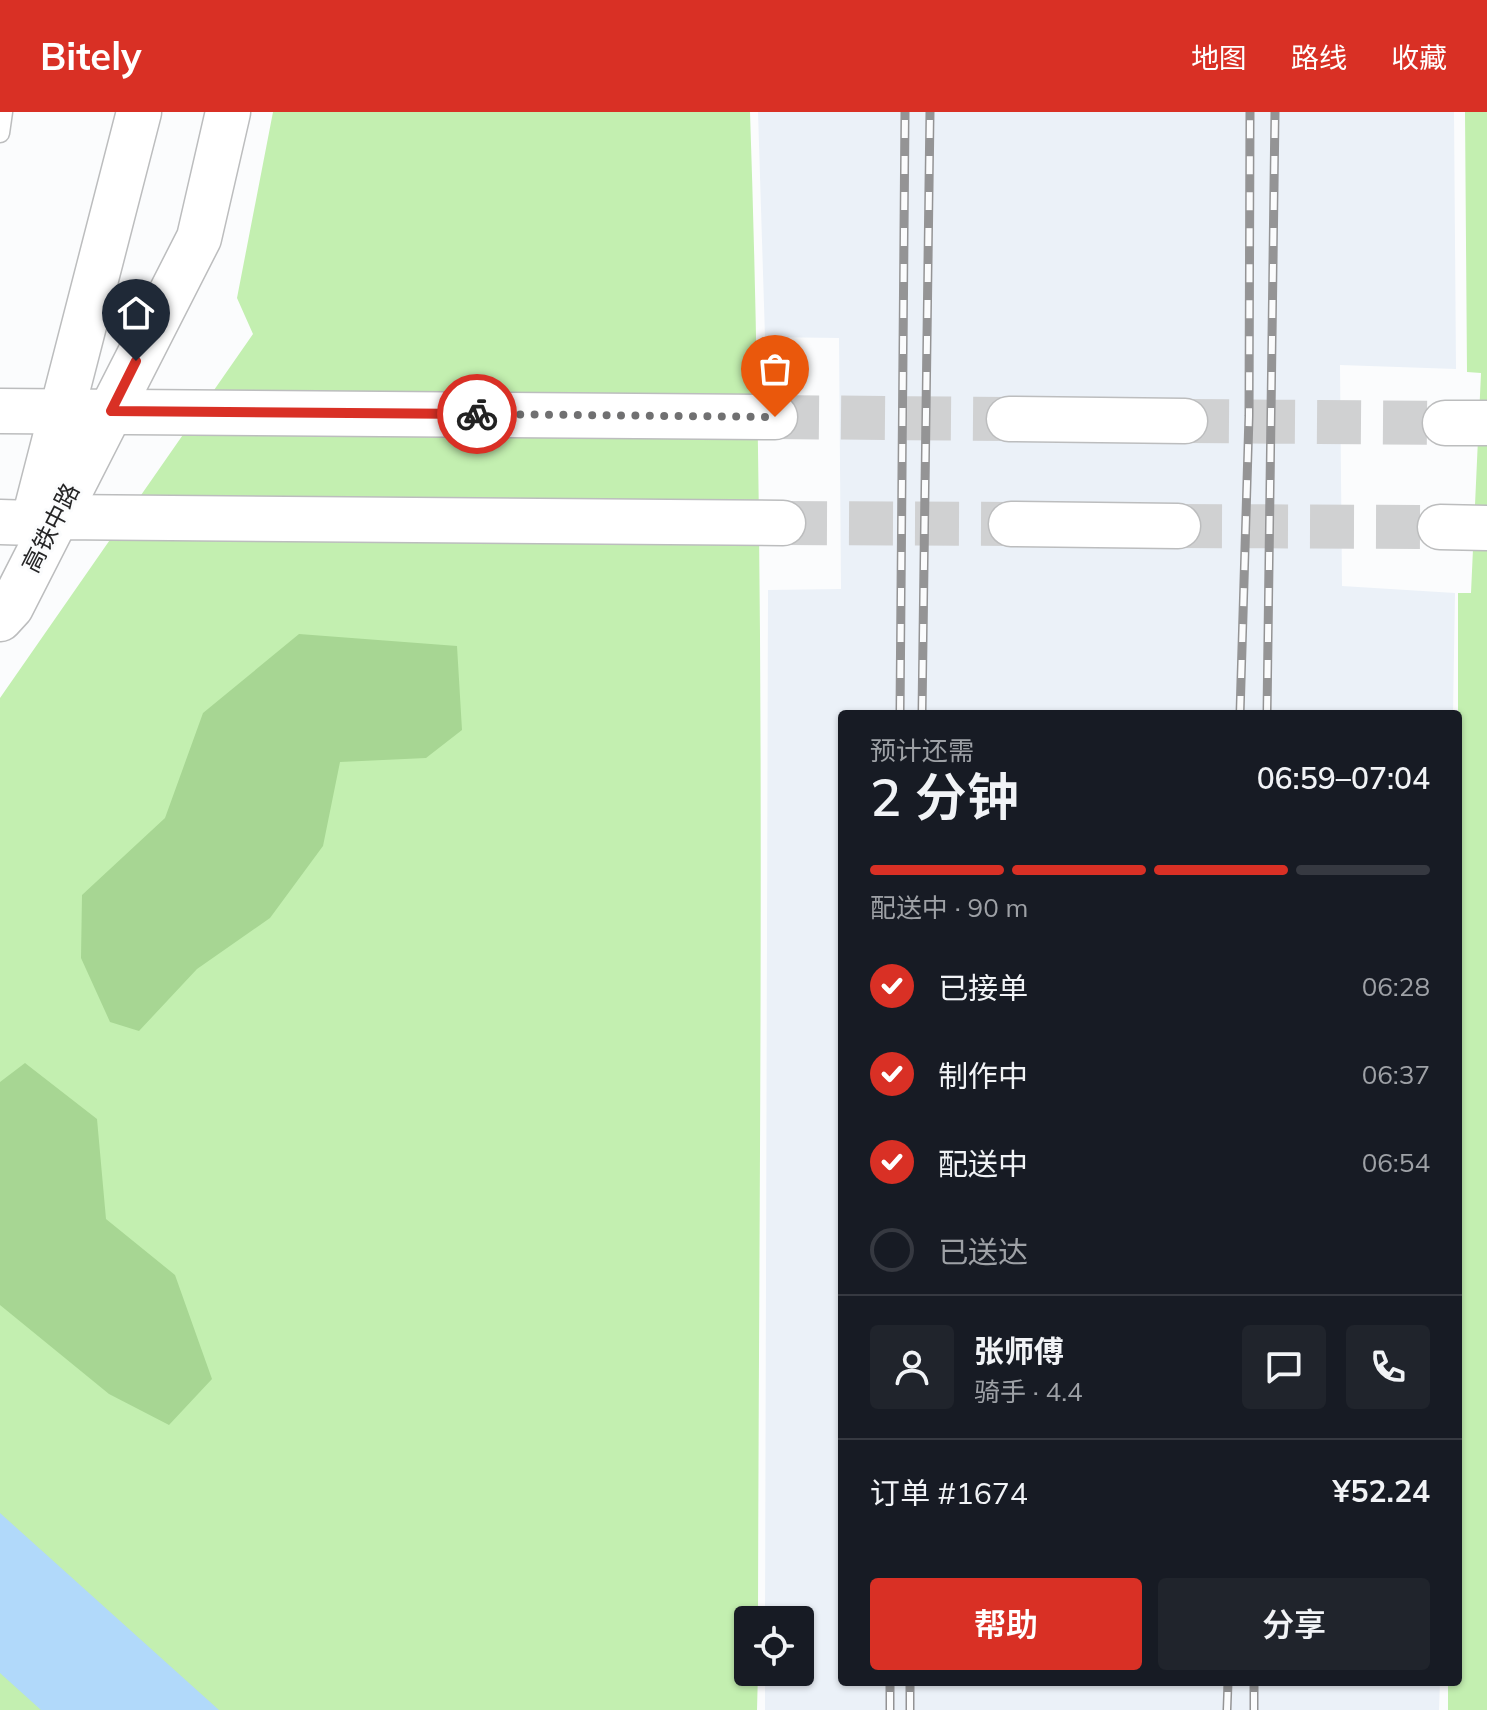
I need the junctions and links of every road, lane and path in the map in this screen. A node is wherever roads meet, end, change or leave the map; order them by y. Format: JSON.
{"nodes":[{"id":1,"x":3,"y":112,"type":"edge"},
{"id":2,"x":139,"y":112,"type":"edge"},
{"id":3,"x":228,"y":112,"type":"edge"},
{"id":4,"x":0,"y":133,"type":"edge"},
{"id":5,"x":62,"y":410,"type":"junction"},
{"id":6,"x":0,"y":411,"type":"edge"},
{"id":7,"x":111,"y":411,"type":"junction"},
{"id":8,"x":775,"y":417,"type":"tunnel mouth"},
{"id":9,"x":1009,"y":419,"type":"tunnel mouth"},
{"id":10,"x":1185,"y":421,"type":"tunnel mouth"},
{"id":11,"x":30,"y":520,"type":"edge"},
{"id":12,"x":783,"y":523,"type":"tunnel mouth"},
{"id":13,"x":1011,"y":524,"type":"tunnel mouth"},
{"id":14,"x":1178,"y":526,"type":"tunnel mouth"},
{"id":15,"x":1440,"y":527,"type":"tunnel mouth"},
{"id":16,"x":1487,"y":528,"type":"edge"},
{"id":17,"x":6,"y":613,"type":"edge"}],
"edges":[{"from":1,"to":4,"type":"lane"},
{"from":2,"to":5,"type":"main road","name":"高铁中路"},
{"from":3,"to":7,"type":"main road","name":"高铁中路"},
{"from":5,"to":6,"type":"main road"},
{"from":5,"to":7,"type":"main road"},
{"from":5,"to":11,"type":"main road","name":"高铁中路"},
{"from":7,"to":8,"type":"main road"},
{"from":7,"to":11,"type":"main road","name":"高铁中路"},
{"from":9,"to":10,"type":"main road"},
{"from":11,"to":12,"type":"main road"},
{"from":11,"to":17,"type":"main road","name":"高铁中路"},
{"from":13,"to":14,"type":"main road"},
{"from":15,"to":16,"type":"main road"}]}
